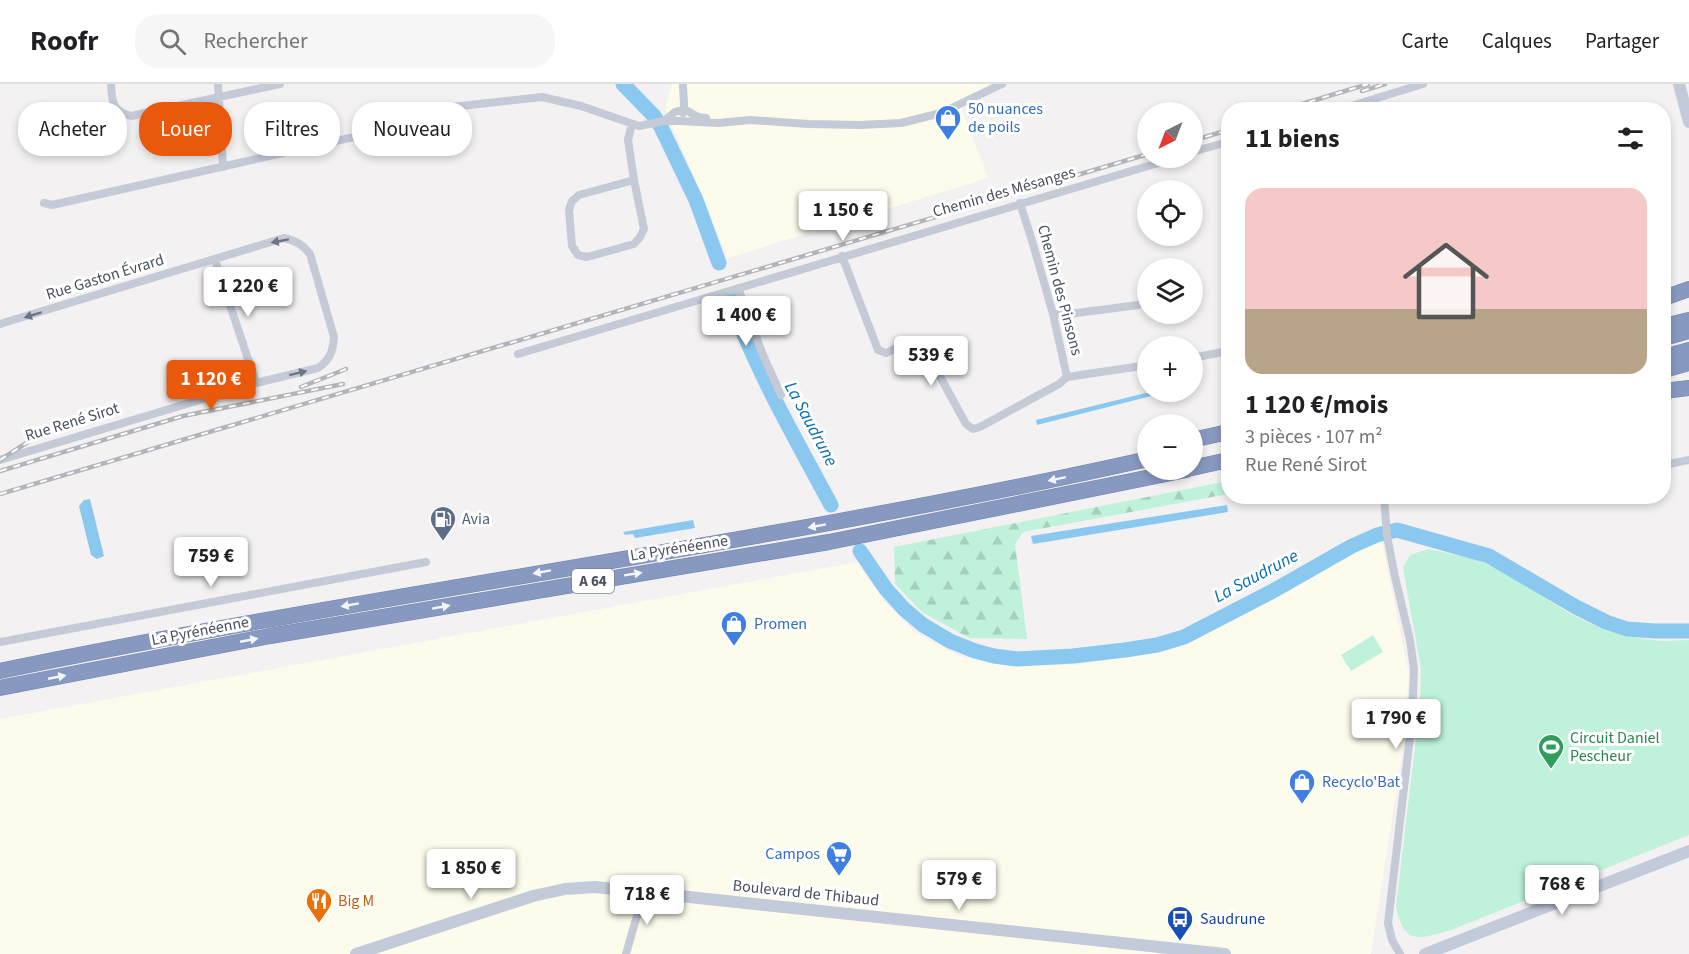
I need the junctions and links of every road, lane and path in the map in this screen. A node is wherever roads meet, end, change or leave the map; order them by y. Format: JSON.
{"nodes":[{"id":1,"x":111,"y":84,"type":"edge"},
{"id":2,"x":218,"y":84,"type":"edge"},
{"id":3,"x":280,"y":84,"type":"edge"},
{"id":4,"x":1002,"y":84,"type":"edge"},
{"id":5,"x":1422,"y":84,"type":"edge"},
{"id":6,"x":1679,"y":84,"type":"edge"},
{"id":7,"x":683,"y":85,"type":"edge"},
{"id":8,"x":980,"y":88,"type":"edge"},
{"id":9,"x":219,"y":98,"type":"junction"},
{"id":10,"x":1366,"y":102,"type":"edge"},
{"id":11,"x":679,"y":110,"type":"junction"},
{"id":12,"x":680,"y":121,"type":"junction"},
{"id":13,"x":732,"y":121,"type":"junction"},
{"id":14,"x":664,"y":122,"type":"junction"},
{"id":15,"x":1689,"y":122,"type":"edge"},
{"id":16,"x":632,"y":124,"type":"junction"},
{"id":17,"x":1221,"y":144,"type":"edge"},
{"id":18,"x":1203,"y":149,"type":"edge"},
{"id":19,"x":223,"y":167,"type":"junction"},
{"id":20,"x":1141,"y":168,"type":"edge"},
{"id":21,"x":634,"y":180,"type":"junction"},
{"id":22,"x":44,"y":203,"type":"dead end"},
{"id":23,"x":1020,"y":203,"type":"junction"},
{"id":24,"x":842,"y":256,"type":"junction"},
{"id":25,"x":215,"y":260,"type":"junction"},
{"id":26,"x":738,"y":288,"type":"junction"},
{"id":27,"x":1689,"y":289,"type":"edge"},
{"id":28,"x":322,"y":295,"type":"joint"},
{"id":29,"x":1671,"y":295,"type":"edge"},
{"id":30,"x":1137,"y":305,"type":"edge"},
{"id":31,"x":1053,"y":314,"type":"junction"},
{"id":32,"x":1689,"y":320,"type":"edge"},
{"id":33,"x":0,"y":324,"type":"edge"},
{"id":34,"x":1671,"y":324,"type":"edge"},
{"id":35,"x":1689,"y":331,"type":"edge"},
{"id":36,"x":1671,"y":336,"type":"edge"},
{"id":37,"x":1689,"y":350,"type":"edge"},
{"id":38,"x":1221,"y":352,"type":"edge"},
{"id":39,"x":518,"y":354,"type":"dead end"},
{"id":40,"x":1671,"y":355,"type":"edge"},
{"id":41,"x":1203,"y":356,"type":"edge"},
{"id":42,"x":1689,"y":363,"type":"edge"},
{"id":43,"x":1137,"y":366,"type":"edge"},
{"id":44,"x":1671,"y":368,"type":"edge"},
{"id":45,"x":1067,"y":376,"type":"junction"},
{"id":46,"x":256,"y":383,"type":"junction"},
{"id":47,"x":1689,"y":388,"type":"edge"},
{"id":48,"x":1671,"y":390,"type":"edge"},
{"id":49,"x":782,"y":395,"type":"dead end"},
{"id":50,"x":1221,"y":434,"type":"edge"},
{"id":51,"x":1203,"y":438,"type":"edge"},
{"id":52,"x":1221,"y":443,"type":"edge"},
{"id":53,"x":1203,"y":447,"type":"edge"},
{"id":54,"x":1137,"y":454,"type":"edge"},
{"id":55,"x":0,"y":459,"type":"edge"},
{"id":56,"x":1689,"y":460,"type":"edge"},
{"id":57,"x":1137,"y":462,"type":"edge"},
{"id":58,"x":1221,"y":462,"type":"edge"},
{"id":59,"x":1671,"y":464,"type":"edge"},
{"id":60,"x":1203,"y":466,"type":"edge"},
{"id":61,"x":1114,"y":467,"type":"junction"},
{"id":62,"x":1137,"y":480,"type":"edge"},
{"id":63,"x":1385,"y":504,"type":"edge"},
{"id":64,"x":426,"y":562,"type":"dead end"},
{"id":65,"x":0,"y":642,"type":"edge"},
{"id":66,"x":0,"y":671,"type":"edge"},
{"id":67,"x":0,"y":688,"type":"edge"},
{"id":68,"x":1689,"y":851,"type":"edge"},
{"id":69,"x":640,"y":891,"type":"junction"},
{"id":70,"x":356,"y":954,"type":"edge"},
{"id":71,"x":626,"y":954,"type":"edge"},
{"id":72,"x":1225,"y":954,"type":"edge"},
{"id":73,"x":1400,"y":954,"type":"edge"},
{"id":74,"x":1425,"y":954,"type":"edge"}],
"edges":[{"from":1,"to":9,"type":"street"},
{"from":2,"to":9,"type":"street"},
{"from":3,"to":9,"type":"street"},
{"from":4,"to":8,"type":"street"},
{"from":5,"to":10,"type":"street"},
{"from":6,"to":15,"type":"street"},
{"from":7,"to":11,"type":"street"},
{"from":8,"to":13,"type":"street"},
{"from":9,"to":19,"type":"street"},
{"from":11,"to":12,"type":"street"},
{"from":11,"to":13,"type":"street"},
{"from":11,"to":14,"type":"street"},
{"from":12,"to":13,"type":"street"},
{"from":12,"to":14,"type":"street"},
{"from":14,"to":16,"type":"street"},
{"from":16,"to":19,"type":"street"},
{"from":16,"to":21,"type":"street"},
{"from":17,"to":18,"type":"street"},
{"from":19,"to":22,"type":"street"},
{"from":20,"to":23,"type":"street","name":"Chemin des Mésanges"},
{"from":21,"to":21,"type":"street"},
{"from":23,"to":24,"type":"street","name":"Chemin des Mésanges"},
{"from":23,"to":31,"type":"street","name":"Chemin des Pinsons"},
{"from":24,"to":26,"type":"street","name":"Chemin des Mésanges"},
{"from":24,"to":45,"type":"street"},
{"from":28,"to":25,"type":"street","name":"Rue Gaston Évrard","one_way":true},
{"from":25,"to":33,"type":"street","name":"Rue Gaston Évrard","one_way":true},
{"from":25,"to":46,"type":"street"},
{"from":26,"to":39,"type":"street","name":"Chemin des Mésanges"},
{"from":26,"to":49,"type":"street"},
{"from":27,"to":29,"type":"highway"},
{"from":46,"to":28,"type":"street","name":"Rue René Sirot","one_way":true},
{"from":30,"to":31,"type":"street"},
{"from":31,"to":45,"type":"street","name":"Chemin des Pinsons"},
{"from":32,"to":34,"type":"highway"},
{"from":35,"to":36,"type":"highway"},
{"from":37,"to":40,"type":"highway"},
{"from":38,"to":41,"type":"street"},
{"from":42,"to":44,"type":"highway"},
{"from":43,"to":45,"type":"street","name":"Chemin des Pinsons"},
{"from":46,"to":55,"type":"street","name":"Rue René Sirot"},
{"from":47,"to":48,"type":"highway"},
{"from":50,"to":51,"type":"highway"},
{"from":52,"to":53,"type":"highway"},
{"from":54,"to":61,"type":"highway"},
{"from":56,"to":59,"type":"street"},
{"from":57,"to":61,"type":"highway","name":"La Pyrénéenne","number":"A 64"},
{"from":58,"to":60,"type":"highway"},
{"from":61,"to":66,"type":"highway","name":"La Pyrénéenne","number":"A 64","one_way":true},
{"from":67,"to":62,"type":"highway","name":"La Pyrénéenne","number":"A 64","one_way":true},
{"from":63,"to":73,"type":"street"},
{"from":64,"to":65,"type":"street"},
{"from":68,"to":74,"type":"street"},
{"from":69,"to":70,"type":"street","name":"Boulevard de Thibaud"},
{"from":69,"to":71,"type":"street"},
{"from":69,"to":72,"type":"street","name":"Boulevard de Thibaud"}]}
